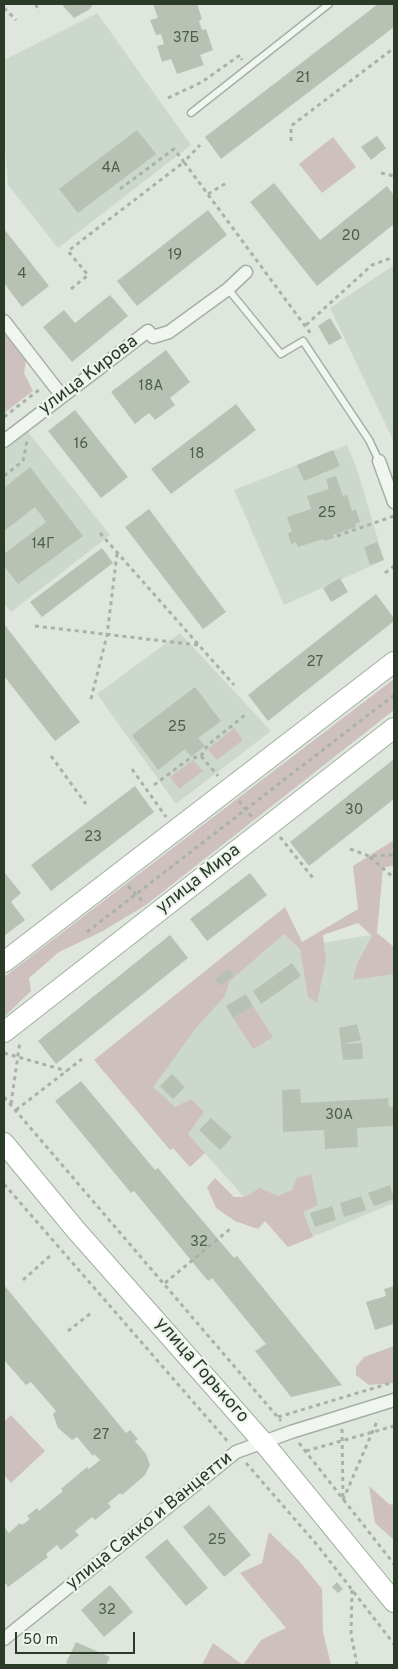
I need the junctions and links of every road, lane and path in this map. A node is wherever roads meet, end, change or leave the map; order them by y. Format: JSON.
{"nodes":[{"id":1,"x":36,"y":4,"type":"edge"},
{"id":2,"x":329,"y":4,"type":"edge"},
{"id":3,"x":4,"y":8,"type":"edge"},
{"id":4,"x":38,"y":12,"type":"dead end"},
{"id":5,"x":16,"y":20,"type":"dead end"},
{"id":6,"x":394,"y":48,"type":"edge"},
{"id":7,"x":241,"y":59,"type":"dead end"},
{"id":8,"x":168,"y":98,"type":"dead end"},
{"id":9,"x":191,"y":113,"type":"dead end"},
{"id":10,"x":290,"y":141,"type":"dead end"},
{"id":11,"x":200,"y":145,"type":"dead end"},
{"id":12,"x":184,"y":162,"type":"junction"},
{"id":13,"x":381,"y":173,"type":"dead end"},
{"id":14,"x":394,"y":176,"type":"edge"},
{"id":15,"x":228,"y":182,"type":"dead end"},
{"id":16,"x":120,"y":189,"type":"dead end"},
{"id":17,"x":208,"y":194,"type":"junction"},
{"id":18,"x":394,"y":257,"type":"edge"},
{"id":19,"x":246,"y":272,"type":"dead end"},
{"id":20,"x":71,"y":289,"type":"dead end"},
{"id":21,"x":228,"y":289,"type":"junction"},
{"id":22,"x":4,"y":321,"type":"edge"},
{"id":23,"x":51,"y":382,"type":"junction"},
{"id":24,"x":62,"y":396,"type":"junction"},
{"id":25,"x":4,"y":417,"type":"edge"},
{"id":26,"x":33,"y":436,"type":"dead end"},
{"id":27,"x":4,"y":441,"type":"edge"},
{"id":28,"x":379,"y":461,"type":"joint"},
{"id":29,"x":4,"y":476,"type":"edge"},
{"id":30,"x":394,"y":502,"type":"edge"},
{"id":31,"x":394,"y":515,"type":"edge"},
{"id":32,"x":100,"y":534,"type":"dead end"},
{"id":33,"x":338,"y":536,"type":"dead end"},
{"id":34,"x":118,"y":554,"type":"junction"},
{"id":35,"x":394,"y":566,"type":"edge"},
{"id":36,"x":385,"y":574,"type":"dead end"},
{"id":37,"x":35,"y":626,"type":"dead end"},
{"id":38,"x":107,"y":635,"type":"junction"},
{"id":39,"x":200,"y":646,"type":"junction"},
{"id":40,"x":394,"y":662,"type":"edge"},
{"id":41,"x":234,"y":684,"type":"dead end"},
{"id":42,"x":394,"y":696,"type":"edge"},
{"id":43,"x":91,"y":699,"type":"dead end"},
{"id":44,"x":245,"y":716,"type":"dead end"},
{"id":45,"x":394,"y":728,"type":"edge"},
{"id":46,"x":51,"y":756,"type":"dead end"},
{"id":47,"x":201,"y":756,"type":"junction"},
{"id":48,"x":132,"y":769,"type":"dead end"},
{"id":49,"x":218,"y":777,"type":"dead end"},
{"id":50,"x":154,"y":785,"type":"dead end"},
{"id":51,"x":239,"y":800,"type":"dead end"},
{"id":52,"x":86,"y":804,"type":"dead end"},
{"id":53,"x":247,"y":810,"type":"junction"},
{"id":54,"x":167,"y":817,"type":"dead end"},
{"id":55,"x":253,"y":818,"type":"dead end"},
{"id":56,"x":278,"y":834,"type":"dead end"},
{"id":57,"x":350,"y":849,"type":"dead end"},
{"id":58,"x":394,"y":855,"type":"edge"},
{"id":59,"x":369,"y":856,"type":"junction"},
{"id":60,"x":118,"y":874,"type":"junction"},
{"id":61,"x":313,"y":878,"type":"dead end"},
{"id":62,"x":394,"y":878,"type":"edge"},
{"id":63,"x":136,"y":895,"type":"junction"},
{"id":64,"x":154,"y":915,"type":"junction"},
{"id":65,"x":87,"y":932,"type":"dead end"},
{"id":66,"x":4,"y":962,"type":"edge"},
{"id":67,"x":12,"y":1034,"type":"edge"},
{"id":68,"x":4,"y":1053,"type":"edge"},
{"id":69,"x":18,"y":1057,"type":"junction"},
{"id":70,"x":82,"y":1059,"type":"dead end"},
{"id":71,"x":67,"y":1071,"type":"junction"},
{"id":72,"x":4,"y":1096,"type":"edge"},
{"id":73,"x":11,"y":1105,"type":"junction"},
{"id":74,"x":16,"y":1110,"type":"junction"},
{"id":75,"x":4,"y":1143,"type":"edge"},
{"id":76,"x":4,"y":1184,"type":"edge"},
{"id":77,"x":230,"y":1230,"type":"dead end"},
{"id":78,"x":51,"y":1255,"type":"dead end"},
{"id":79,"x":23,"y":1280,"type":"dead end"},
{"id":80,"x":164,"y":1283,"type":"junction"},
{"id":81,"x":91,"y":1313,"type":"dead end"},
{"id":82,"x":68,"y":1331,"type":"dead end"},
{"id":83,"x":394,"y":1382,"type":"edge"},
{"id":84,"x":394,"y":1400,"type":"edge"},
{"id":85,"x":380,"y":1404,"type":"junction"},
{"id":86,"x":342,"y":1416,"type":"junction"},
{"id":87,"x":278,"y":1417,"type":"junction"},
{"id":88,"x":394,"y":1426,"type":"edge"},
{"id":89,"x":291,"y":1432,"type":"junction"},
{"id":90,"x":373,"y":1432,"type":"junction"},
{"id":91,"x":263,"y":1442,"type":"junction"},
{"id":92,"x":342,"y":1442,"type":"junction"},
{"id":93,"x":236,"y":1452,"type":"junction"},
{"id":94,"x":306,"y":1452,"type":"junction"},
{"id":95,"x":343,"y":1501,"type":"junction"},
{"id":96,"x":394,"y":1564,"type":"edge"},
{"id":97,"x":352,"y":1589,"type":"junction"},
{"id":98,"x":394,"y":1602,"type":"edge"},
{"id":99,"x":4,"y":1639,"type":"edge"},
{"id":100,"x":394,"y":1644,"type":"edge"},
{"id":101,"x":357,"y":1665,"type":"edge"}],
"edges":[{"from":1,"to":4,"type":"path"},
{"from":2,"to":9,"type":"lane"},
{"from":3,"to":5,"type":"path"},
{"from":6,"to":10,"type":"path"},
{"from":7,"to":8,"type":"path"},
{"from":11,"to":12,"type":"path"},
{"from":12,"to":16,"type":"path"},
{"from":12,"to":17,"type":"path"},
{"from":12,"to":20,"type":"path"},
{"from":13,"to":14,"type":"path"},
{"from":15,"to":17,"type":"path"},
{"from":17,"to":18,"type":"path"},
{"from":19,"to":21,"type":"street","name":"улица Кирова"},
{"from":21,"to":24,"type":"street","name":"улица Кирова"},
{"from":21,"to":28,"type":"lane"},
{"from":22,"to":23,"type":"street"},
{"from":23,"to":24,"type":"street"},
{"from":23,"to":25,"type":"path"},
{"from":24,"to":27,"type":"street","name":"улица Кирова"},
{"from":26,"to":29,"type":"path"},
{"from":28,"to":30,"type":"street"},
{"from":31,"to":33,"type":"path"},
{"from":32,"to":34,"type":"path"},
{"from":34,"to":38,"type":"path"},
{"from":34,"to":39,"type":"path"},
{"from":35,"to":36,"type":"path"},
{"from":37,"to":38,"type":"path"},
{"from":38,"to":39,"type":"path"},
{"from":38,"to":43,"type":"path"},
{"from":39,"to":41,"type":"path"},
{"from":40,"to":60,"type":"main road"},
{"from":42,"to":53,"type":"path"},
{"from":44,"to":47,"type":"path"},
{"from":45,"to":64,"type":"main road","name":"улица Мира"},
{"from":46,"to":52,"type":"path"},
{"from":47,"to":49,"type":"path"},
{"from":47,"to":50,"type":"path"},
{"from":48,"to":54,"type":"path"},
{"from":51,"to":53,"type":"path"},
{"from":53,"to":55,"type":"path"},
{"from":53,"to":63,"type":"path"},
{"from":56,"to":61,"type":"path"},
{"from":57,"to":59,"type":"path"},
{"from":58,"to":59,"type":"path"},
{"from":59,"to":62,"type":"path"},
{"from":60,"to":63,"type":"path"},
{"from":60,"to":66,"type":"main road"},
{"from":63,"to":64,"type":"path"},
{"from":63,"to":65,"type":"path"},
{"from":64,"to":67,"type":"main road","name":"улица Мира"},
{"from":67,"to":69,"type":"path"},
{"from":68,"to":69,"type":"path"},
{"from":69,"to":71,"type":"path"},
{"from":69,"to":73,"type":"path"},
{"from":70,"to":71,"type":"path"},
{"from":71,"to":74,"type":"path"},
{"from":72,"to":73,"type":"path"},
{"from":73,"to":74,"type":"path"},
{"from":74,"to":80,"type":"path"},
{"from":75,"to":91,"type":"main road","name":"улица Горького"},
{"from":76,"to":93,"type":"path"},
{"from":77,"to":80,"type":"path"},
{"from":78,"to":79,"type":"path"},
{"from":80,"to":87,"type":"path"},
{"from":81,"to":82,"type":"path"},
{"from":83,"to":87,"type":"path"},
{"from":84,"to":85,"type":"street","name":"улица Сакко и Ванцетти"},
{"from":85,"to":86,"type":"street","name":"улица Сакко и Ванцетти"},
{"from":85,"to":90,"type":"path"},
{"from":86,"to":89,"type":"street","name":"улица Сакко и Ванцетти"},
{"from":86,"to":92,"type":"path"},
{"from":87,"to":89,"type":"path"},
{"from":88,"to":90,"type":"path"},
{"from":89,"to":91,"type":"street","name":"улица Сакко и Ванцетти"},
{"from":89,"to":94,"type":"path"},
{"from":90,"to":92,"type":"path"},
{"from":90,"to":95,"type":"path"},
{"from":91,"to":93,"type":"street","name":"улица Сакко и Ванцетти"},
{"from":91,"to":98,"type":"main road","name":"улица Горького"},
{"from":92,"to":94,"type":"path"},
{"from":92,"to":95,"type":"path"},
{"from":93,"to":97,"type":"path"},
{"from":93,"to":99,"type":"street","name":"улица Сакко и Ванцетти"},
{"from":94,"to":95,"type":"path"},
{"from":95,"to":96,"type":"path"},
{"from":97,"to":100,"type":"path"},
{"from":97,"to":101,"type":"path"}]}
